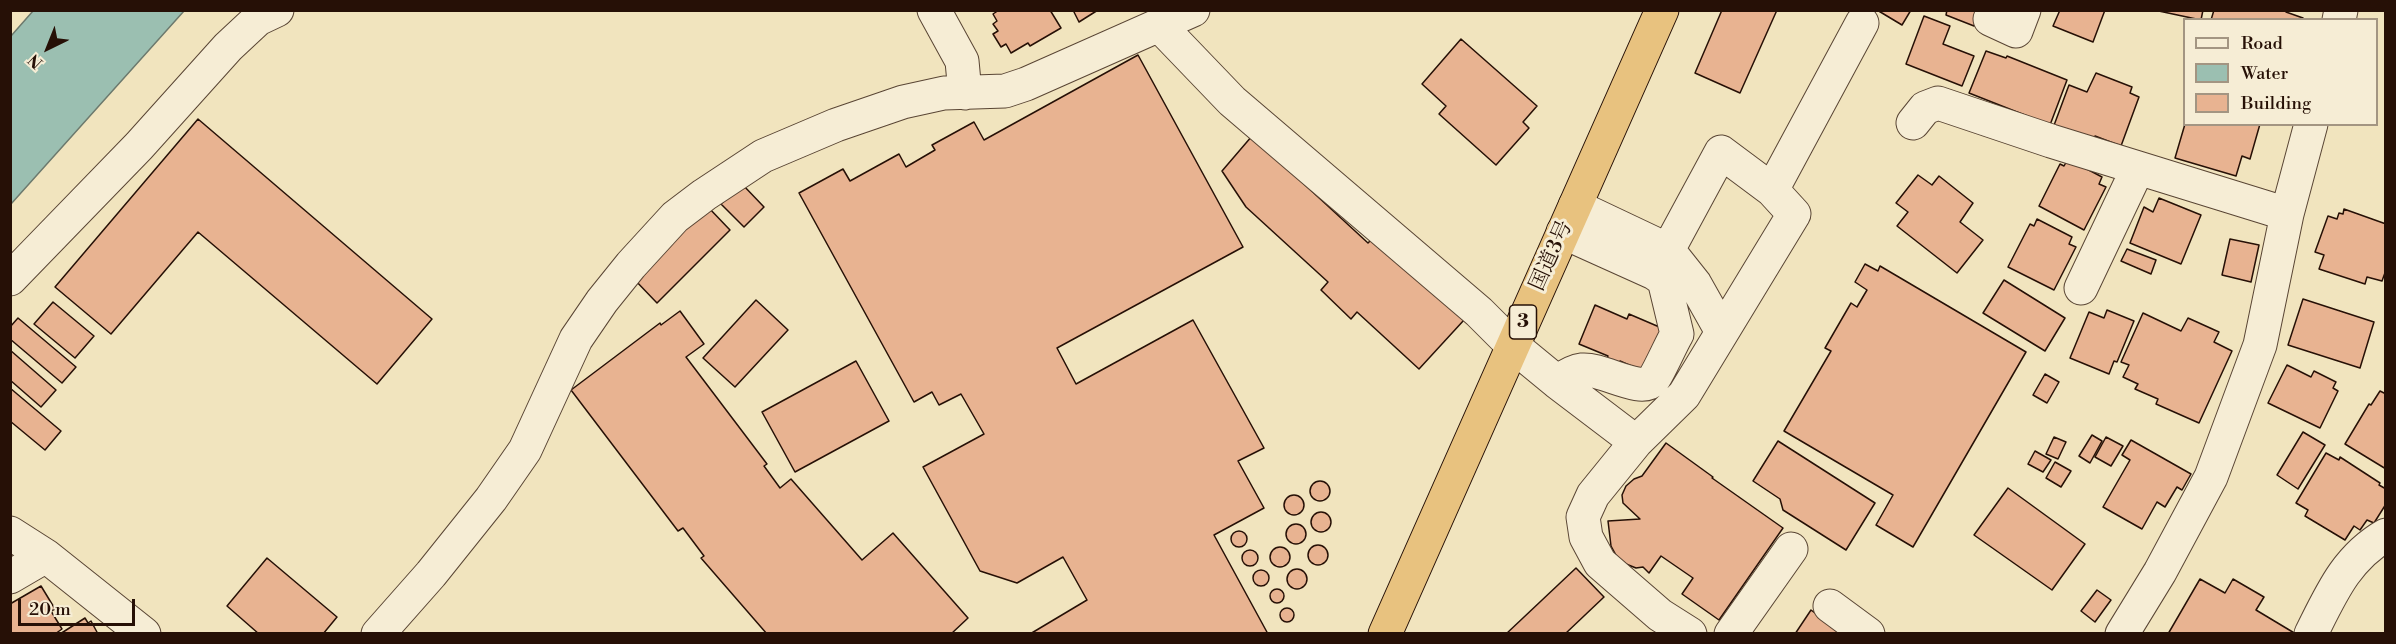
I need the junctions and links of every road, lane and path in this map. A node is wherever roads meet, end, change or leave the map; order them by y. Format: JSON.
{"nodes":[{"id":1,"x":277,"y":10,"type":"edge"},
{"id":2,"x":934,"y":10,"type":"edge"},
{"id":3,"x":1193,"y":10,"type":"edge"},
{"id":4,"x":1662,"y":10,"type":"edge"},
{"id":5,"x":2024,"y":10,"type":"edge"},
{"id":6,"x":1990,"y":20,"type":"dead end"},
{"id":7,"x":1862,"y":22,"type":"dead end"},
{"id":8,"x":1159,"y":25,"type":"junction"},
{"id":9,"x":965,"y":93,"type":"junction"},
{"id":10,"x":1913,"y":123,"type":"dead end"},
{"id":11,"x":2310,"y":126,"type":"edge"},
{"id":12,"x":2138,"y":168,"type":"junction"},
{"id":13,"x":1772,"y":190,"type":"junction"},
{"id":14,"x":2287,"y":214,"type":"junction"},
{"id":15,"x":1569,"y":219,"type":"junction"},
{"id":16,"x":1668,"y":250,"type":"junction"},
{"id":17,"x":10,"y":279,"type":"edge"},
{"id":18,"x":2081,"y":288,"type":"dead end"},
{"id":19,"x":1722,"y":332,"type":"junction"},
{"id":20,"x":1512,"y":345,"type":"junction"},
{"id":21,"x":1557,"y":382,"type":"junction"},
{"id":22,"x":1636,"y":442,"type":"junction"},
{"id":23,"x":10,"y":533,"type":"edge"},
{"id":24,"x":2385,"y":535,"type":"edge"},
{"id":25,"x":1791,"y":549,"type":"dead end"},
{"id":26,"x":46,"y":556,"type":"junction"},
{"id":27,"x":10,"y":578,"type":"edge"},
{"id":28,"x":1830,"y":606,"type":"dead end"},
{"id":29,"x":1654,"y":624,"type":"edge"},
{"id":30,"x":144,"y":633,"type":"edge"},
{"id":31,"x":378,"y":633,"type":"edge"},
{"id":32,"x":1385,"y":633,"type":"edge"},
{"id":33,"x":1690,"y":633,"type":"edge"},
{"id":34,"x":1731,"y":633,"type":"edge"},
{"id":35,"x":1868,"y":633,"type":"edge"},
{"id":36,"x":2122,"y":633,"type":"edge"},
{"id":37,"x":2311,"y":633,"type":"edge"}],
"edges":[{"from":1,"to":17,"type":"street"},
{"from":2,"to":9,"type":"street"},
{"from":3,"to":8,"type":"street"},
{"from":4,"to":15,"type":"highway","name":"国道3号","number":"3"},
{"from":5,"to":6,"type":"street"},
{"from":7,"to":13,"type":"street"},
{"from":8,"to":9,"type":"street"},
{"from":8,"to":20,"type":"street"},
{"from":9,"to":31,"type":"street"},
{"from":10,"to":12,"type":"street"},
{"from":11,"to":14,"type":"street"},
{"from":12,"to":14,"type":"street"},
{"from":12,"to":18,"type":"street"},
{"from":13,"to":16,"type":"street"},
{"from":13,"to":19,"type":"street"},
{"from":14,"to":36,"type":"street"},
{"from":15,"to":16,"type":"street"},
{"from":15,"to":20,"type":"highway","name":"国道3号","number":"3"},
{"from":15,"to":21,"type":"street"},
{"from":16,"to":19,"type":"street"},
{"from":19,"to":22,"type":"street"},
{"from":20,"to":21,"type":"street"},
{"from":20,"to":32,"type":"highway","name":"国道3号","number":"3"},
{"from":21,"to":22,"type":"street"},
{"from":22,"to":29,"type":"street"},
{"from":23,"to":26,"type":"street"},
{"from":24,"to":37,"type":"street"},
{"from":25,"to":34,"type":"street"},
{"from":26,"to":27,"type":"street"},
{"from":26,"to":30,"type":"street"},
{"from":28,"to":35,"type":"street"},
{"from":29,"to":33,"type":"street"}]}
